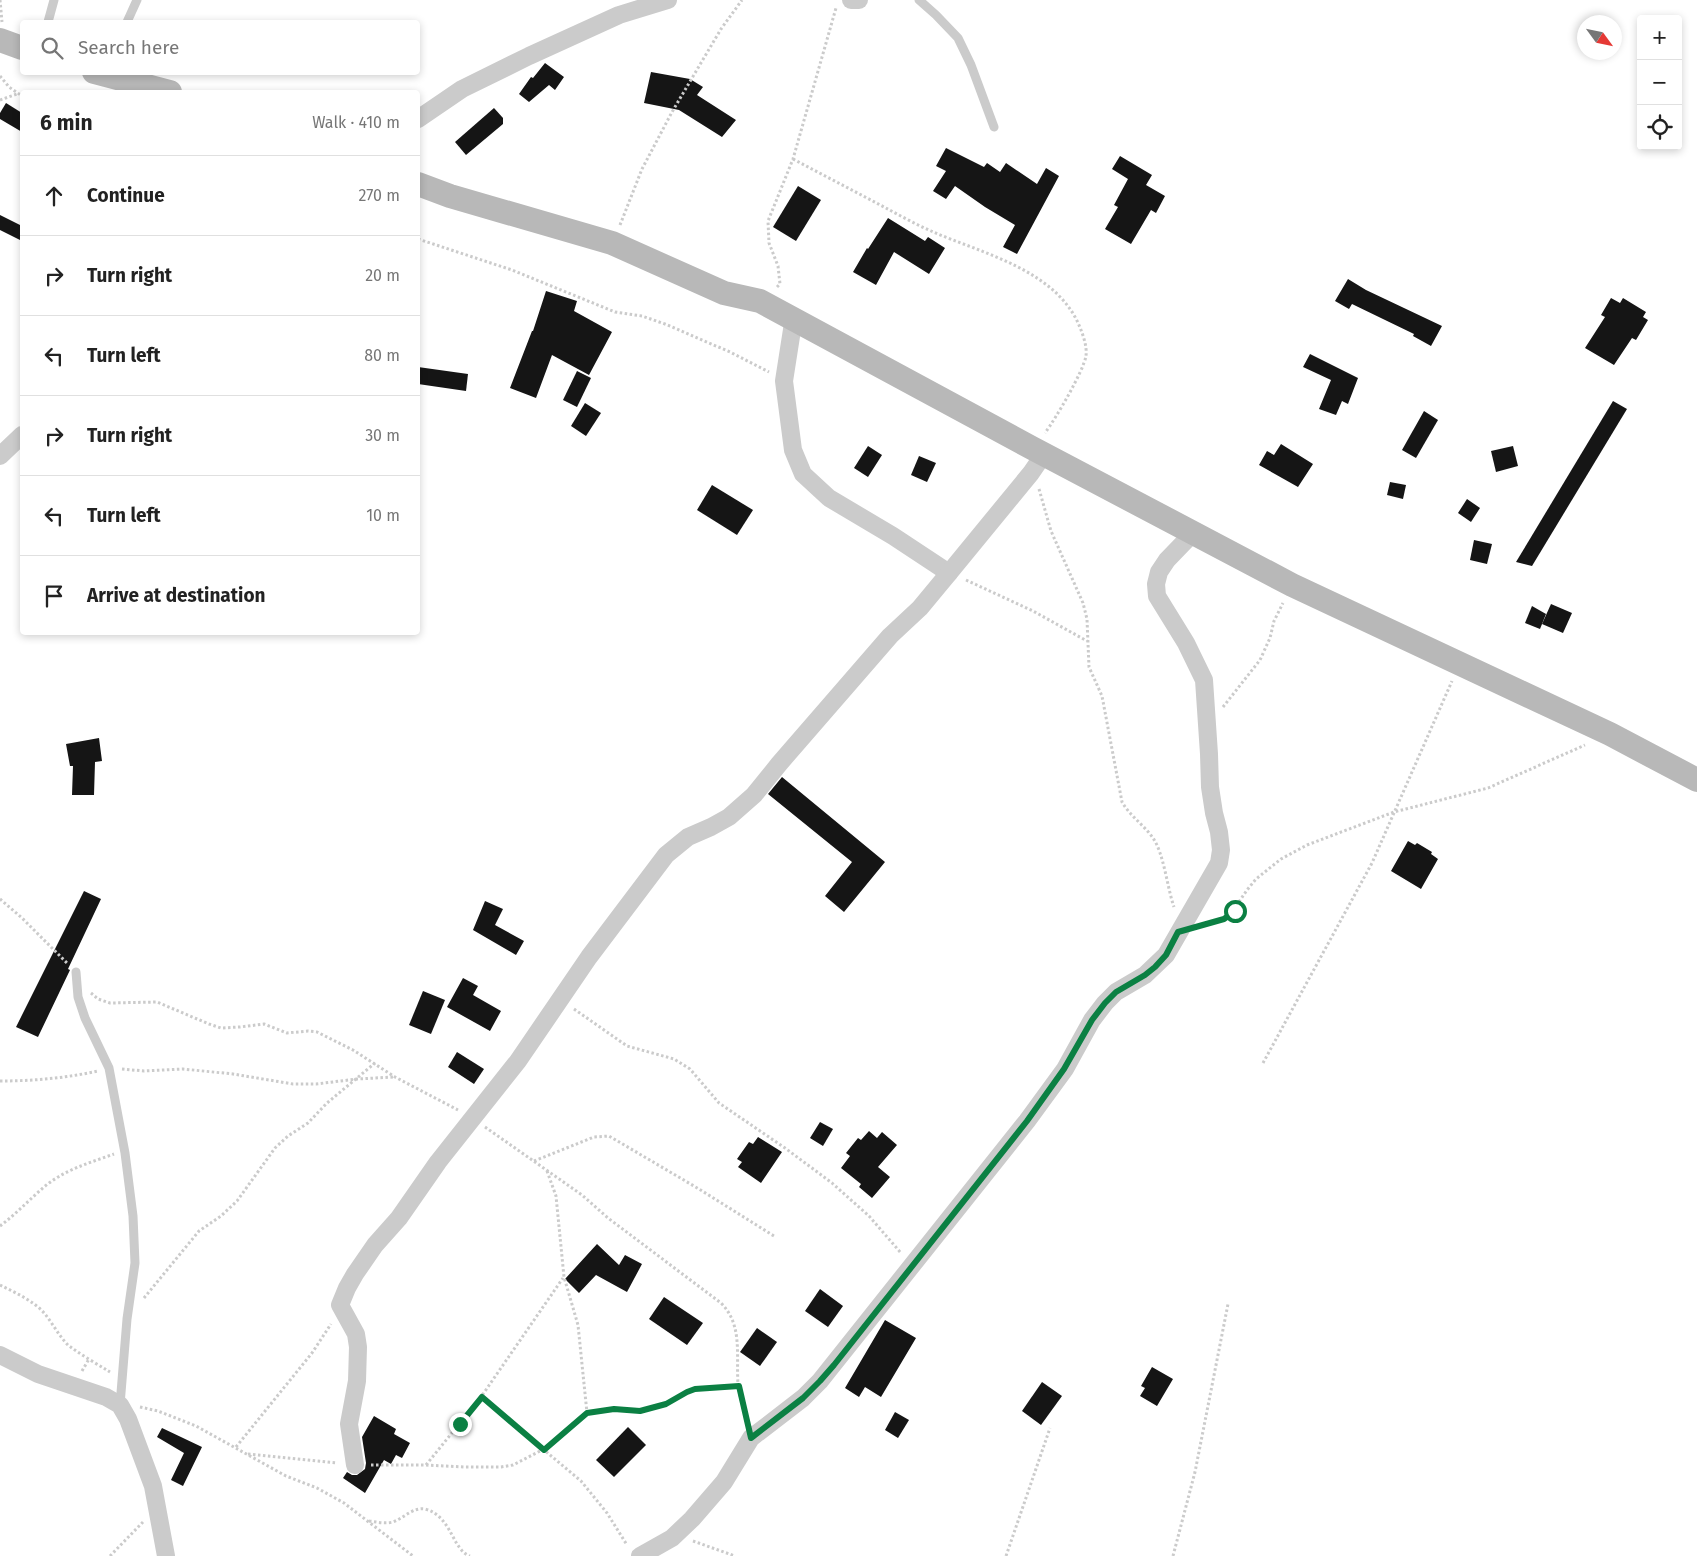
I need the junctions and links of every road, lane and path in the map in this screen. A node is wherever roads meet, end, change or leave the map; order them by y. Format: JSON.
{"nodes":[{"id":1,"x":54,"y":0,"type":"edge"},
{"id":2,"x":137,"y":0,"type":"edge"},
{"id":3,"x":668,"y":0,"type":"edge"},
{"id":4,"x":742,"y":0,"type":"edge"},
{"id":5,"x":838,"y":0,"type":"edge"},
{"id":6,"x":851,"y":0,"type":"edge"},
{"id":7,"x":859,"y":0,"type":"edge"},
{"id":8,"x":919,"y":0,"type":"edge"},
{"id":9,"x":49,"y":20,"type":"edge"},
{"id":10,"x":128,"y":20,"type":"edge"},
{"id":11,"x":0,"y":40,"type":"edge"},
{"id":12,"x":20,"y":47,"type":"edge"},
{"id":13,"x":105,"y":75,"type":"edge"},
{"id":14,"x":0,"y":76,"type":"edge"},
{"id":15,"x":162,"y":90,"type":"edge"},
{"id":16,"x":17,"y":93,"type":"junction"},
{"id":17,"x":20,"y":95,"type":"edge"},
{"id":18,"x":0,"y":100,"type":"edge"},
{"id":19,"x":420,"y":118,"type":"edge"},
{"id":20,"x":994,"y":127,"type":"dead end"},
{"id":21,"x":793,"y":159,"type":"junction"},
{"id":22,"x":420,"y":185,"type":"edge"},
{"id":23,"x":420,"y":240,"type":"edge"},
{"id":24,"x":612,"y":243,"type":"junction"},
{"id":25,"x":760,"y":300,"type":"junction"},
{"id":26,"x":794,"y":318,"type":"junction"},
{"id":27,"x":784,"y":381,"type":"junction"},
{"id":28,"x":20,"y":438,"type":"edge"},
{"id":29,"x":0,"y":456,"type":"edge"},
{"id":30,"x":1036,"y":458,"type":"junction"},
{"id":31,"x":1194,"y":532,"type":"junction"},
{"id":32,"x":949,"y":573,"type":"junction"},
{"id":33,"x":1292,"y":585,"type":"junction"},
{"id":34,"x":1088,"y":641,"type":"junction"},
{"id":35,"x":1460,"y":663,"type":"junction"},
{"id":36,"x":1206,"y":726,"type":"junction"},
{"id":37,"x":1610,"y":734,"type":"junction"},
{"id":38,"x":1697,"y":780,"type":"edge"},
{"id":39,"x":1394,"y":812,"type":"junction"},
{"id":40,"x":0,"y":899,"type":"edge"},
{"id":41,"x":1180,"y":929,"type":"junction"},
{"id":42,"x":76,"y":972,"type":"junction"},
{"id":43,"x":560,"y":1001,"type":"junction"},
{"id":44,"x":375,"y":1063,"type":"junction"},
{"id":45,"x":1264,"y":1063,"type":"dead end"},
{"id":46,"x":109,"y":1068,"type":"junction"},
{"id":47,"x":394,"y":1077,"type":"junction"},
{"id":48,"x":357,"y":1079,"type":"junction"},
{"id":49,"x":0,"y":1081,"type":"edge"},
{"id":50,"x":472,"y":1119,"type":"junction"},
{"id":51,"x":124,"y":1151,"type":"junction"},
{"id":52,"x":533,"y":1162,"type":"junction"},
{"id":53,"x":547,"y":1170,"type":"junction"},
{"id":54,"x":0,"y":1226,"type":"edge"},
{"id":55,"x":774,"y":1236,"type":"dead end"},
{"id":56,"x":911,"y":1265,"type":"junction"},
{"id":57,"x":564,"y":1277,"type":"junction"},
{"id":58,"x":0,"y":1285,"type":"edge"},
{"id":59,"x":1228,"y":1304,"type":"dead end"},
{"id":60,"x":340,"y":1305,"type":"junction"},
{"id":61,"x":127,"y":1319,"type":"junction"},
{"id":62,"x":0,"y":1354,"type":"edge"},
{"id":63,"x":122,"y":1379,"type":"junction"},
{"id":64,"x":739,"y":1386,"type":"junction"},
{"id":65,"x":482,"y":1397,"type":"junction"},
{"id":66,"x":120,"y":1405,"type":"junction"},
{"id":67,"x":587,"y":1413,"type":"junction"},
{"id":68,"x":1050,"y":1428,"type":"dead end"},
{"id":69,"x":751,"y":1438,"type":"junction"},
{"id":70,"x":236,"y":1448,"type":"junction"},
{"id":71,"x":544,"y":1450,"type":"junction"},
{"id":72,"x":248,"y":1454,"type":"junction"},
{"id":73,"x":355,"y":1465,"type":"junction"},
{"id":74,"x":426,"y":1465,"type":"junction"},
{"id":75,"x":157,"y":1511,"type":"junction"},
{"id":76,"x":368,"y":1521,"type":"junction"},
{"id":77,"x":672,"y":1538,"type":"junction"},
{"id":78,"x":635,"y":1552,"type":"edge"},
{"id":79,"x":110,"y":1556,"type":"edge"},
{"id":80,"x":166,"y":1556,"type":"edge"},
{"id":81,"x":414,"y":1556,"type":"edge"},
{"id":82,"x":470,"y":1556,"type":"edge"},
{"id":83,"x":735,"y":1556,"type":"edge"},
{"id":84,"x":1006,"y":1556,"type":"edge"},
{"id":85,"x":1174,"y":1556,"type":"edge"}],
"edges":[{"from":1,"to":9,"type":"lane"},
{"from":2,"to":10,"type":"lane"},
{"from":3,"to":19,"type":"street"},
{"from":4,"to":24,"type":"path"},
{"from":5,"to":21,"type":"path"},
{"from":6,"to":7,"type":"street"},
{"from":8,"to":20,"type":"lane"},
{"from":11,"to":12,"type":"street"},
{"from":13,"to":15,"type":"street"},
{"from":14,"to":16,"type":"path"},
{"from":16,"to":17,"type":"path"},
{"from":16,"to":18,"type":"path"},
{"from":21,"to":25,"type":"path"},
{"from":21,"to":30,"type":"path"},
{"from":22,"to":24,"type":"street"},
{"from":23,"to":27,"type":"path"},
{"from":24,"to":25,"type":"street"},
{"from":25,"to":26,"type":"street"},
{"from":26,"to":27,"type":"street"},
{"from":26,"to":30,"type":"street"},
{"from":27,"to":32,"type":"street"},
{"from":28,"to":29,"type":"street"},
{"from":30,"to":31,"type":"street"},
{"from":30,"to":32,"type":"street"},
{"from":30,"to":34,"type":"path"},
{"from":31,"to":33,"type":"street"},
{"from":31,"to":36,"type":"street"},
{"from":32,"to":34,"type":"path"},
{"from":32,"to":43,"type":"street"},
{"from":33,"to":35,"type":"street"},
{"from":33,"to":36,"type":"path"},
{"from":34,"to":41,"type":"path"},
{"from":35,"to":37,"type":"street"},
{"from":35,"to":39,"type":"path"},
{"from":36,"to":41,"type":"street"},
{"from":37,"to":38,"type":"street"},
{"from":37,"to":39,"type":"path"},
{"from":39,"to":41,"type":"path"},
{"from":39,"to":45,"type":"path"},
{"from":40,"to":42,"type":"path"},
{"from":41,"to":56,"type":"street"},
{"from":42,"to":44,"type":"path"},
{"from":42,"to":46,"type":"lane"},
{"from":43,"to":50,"type":"street"},
{"from":43,"to":56,"type":"path"},
{"from":44,"to":47,"type":"path"},
{"from":44,"to":48,"type":"path"},
{"from":46,"to":48,"type":"path"},
{"from":46,"to":49,"type":"path"},
{"from":46,"to":51,"type":"lane"},
{"from":47,"to":48,"type":"path"},
{"from":47,"to":50,"type":"path"},
{"from":48,"to":61,"type":"path"},
{"from":50,"to":52,"type":"path"},
{"from":50,"to":60,"type":"street"},
{"from":51,"to":54,"type":"path"},
{"from":51,"to":61,"type":"lane"},
{"from":52,"to":53,"type":"path"},
{"from":52,"to":55,"type":"path"},
{"from":53,"to":57,"type":"path"},
{"from":53,"to":64,"type":"path"},
{"from":56,"to":69,"type":"street"},
{"from":57,"to":65,"type":"path"},
{"from":57,"to":67,"type":"path"},
{"from":58,"to":63,"type":"path"},
{"from":59,"to":85,"type":"path"},
{"from":60,"to":70,"type":"path"},
{"from":60,"to":73,"type":"street"},
{"from":61,"to":63,"type":"lane"},
{"from":62,"to":66,"type":"street"},
{"from":63,"to":66,"type":"lane"},
{"from":64,"to":67,"type":"path"},
{"from":64,"to":69,"type":"path"},
{"from":65,"to":71,"type":"path"},
{"from":65,"to":74,"type":"path"},
{"from":66,"to":70,"type":"path"},
{"from":66,"to":75,"type":"street"},
{"from":67,"to":71,"type":"path"},
{"from":68,"to":84,"type":"path"},
{"from":69,"to":77,"type":"street"},
{"from":70,"to":72,"type":"path"},
{"from":71,"to":74,"type":"path"},
{"from":71,"to":78,"type":"path"},
{"from":72,"to":73,"type":"path"},
{"from":72,"to":76,"type":"path"},
{"from":73,"to":74,"type":"path"},
{"from":75,"to":79,"type":"path"},
{"from":75,"to":80,"type":"street"},
{"from":76,"to":81,"type":"path"},
{"from":76,"to":82,"type":"path"},
{"from":77,"to":78,"type":"street"},
{"from":77,"to":83,"type":"path"}]}
